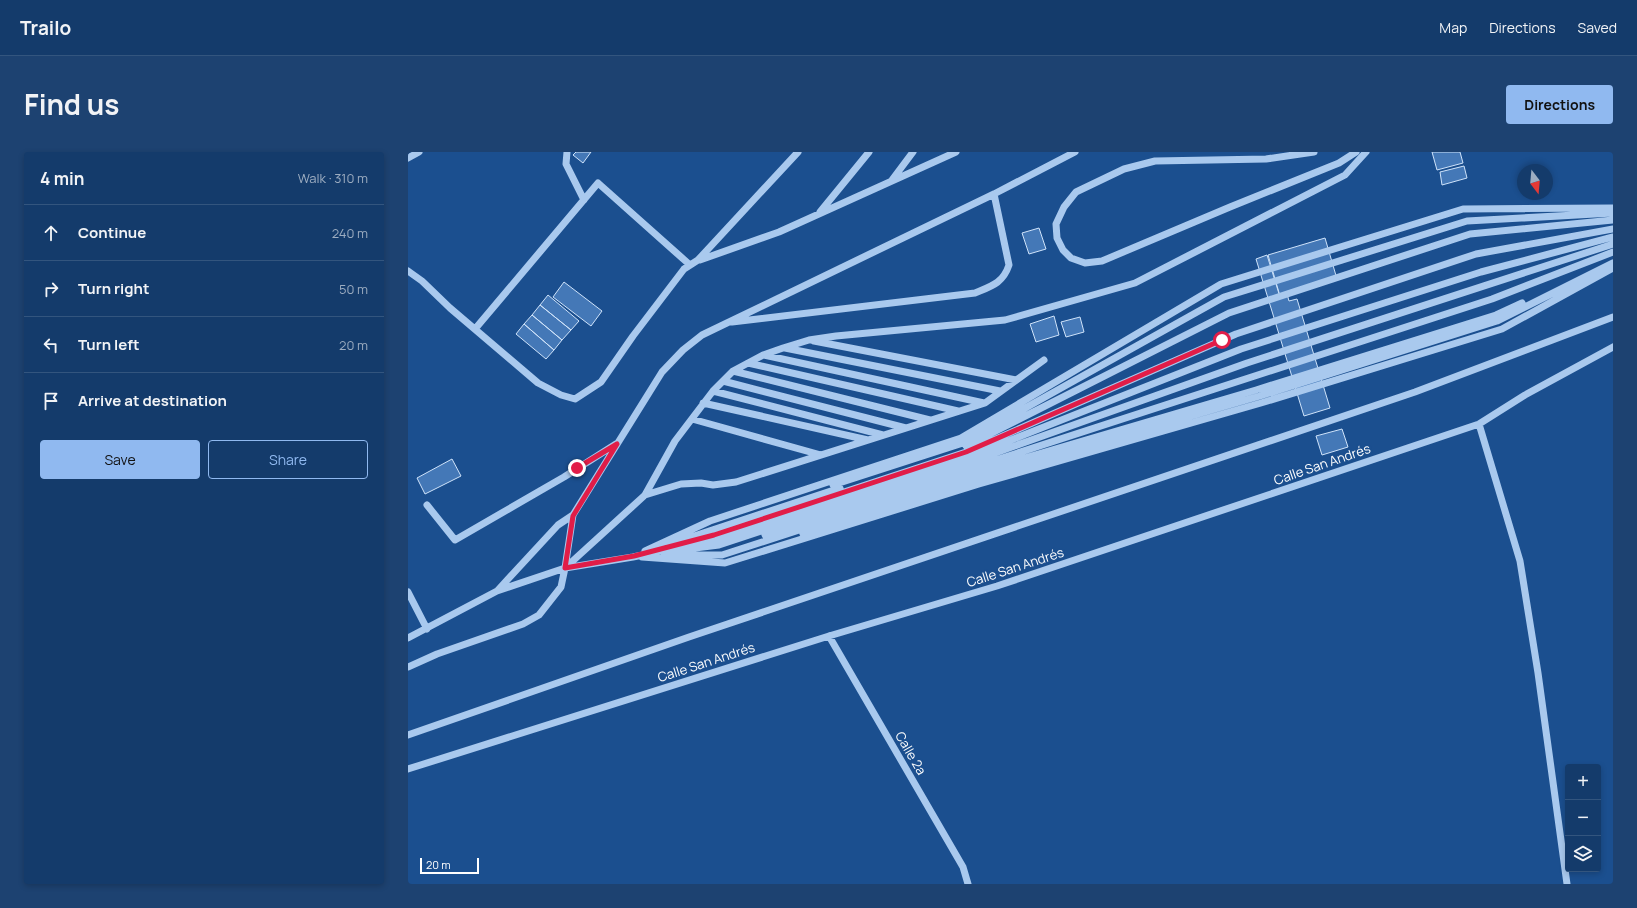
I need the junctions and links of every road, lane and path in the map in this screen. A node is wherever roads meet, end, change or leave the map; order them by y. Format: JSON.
{"nodes":[{"id":1,"x":419,"y":152,"type":"edge"},
{"id":2,"x":568,"y":152,"type":"edge"},
{"id":3,"x":798,"y":152,"type":"edge"},
{"id":4,"x":869,"y":152,"type":"edge"},
{"id":5,"x":913,"y":152,"type":"edge"},
{"id":6,"x":956,"y":152,"type":"edge"},
{"id":7,"x":1074,"y":152,"type":"edge"},
{"id":8,"x":1314,"y":152,"type":"edge"},
{"id":9,"x":1356,"y":152,"type":"edge"},
{"id":10,"x":1366,"y":152,"type":"edge"},
{"id":11,"x":944,"y":154,"type":"edge"},
{"id":12,"x":408,"y":158,"type":"edge"},
{"id":13,"x":891,"y":181,"type":"junction"},
{"id":14,"x":994,"y":194,"type":"junction"},
{"id":15,"x":584,"y":200,"type":"junction"},
{"id":16,"x":1613,"y":208,"type":"edge"},
{"id":17,"x":1613,"y":213,"type":"edge"},
{"id":18,"x":818,"y":214,"type":"junction"},
{"id":19,"x":1613,"y":220,"type":"edge"},
{"id":20,"x":1613,"y":229,"type":"edge"},
{"id":21,"x":1613,"y":237,"type":"edge"},
{"id":22,"x":1613,"y":244,"type":"edge"},
{"id":23,"x":1613,"y":252,"type":"edge"},
{"id":24,"x":698,"y":260,"type":"junction"},
{"id":25,"x":1613,"y":262,"type":"edge"},
{"id":26,"x":690,"y":265,"type":"junction"},
{"id":27,"x":1613,"y":268,"type":"edge"},
{"id":28,"x":408,"y":272,"type":"edge"},
{"id":29,"x":1613,"y":317,"type":"edge"},
{"id":30,"x":726,"y":323,"type":"junction"},
{"id":31,"x":475,"y":329,"type":"junction"},
{"id":32,"x":809,"y":340,"type":"junction"},
{"id":33,"x":1613,"y":347,"type":"edge"},
{"id":34,"x":783,"y":348,"type":"junction"},
{"id":35,"x":763,"y":355,"type":"junction"},
{"id":36,"x":1044,"y":360,"type":"dead end"},
{"id":37,"x":748,"y":363,"type":"junction"},
{"id":38,"x":733,"y":371,"type":"junction"},
{"id":39,"x":1016,"y":380,"type":"junction"},
{"id":40,"x":723,"y":381,"type":"junction"},
{"id":41,"x":713,"y":391,"type":"junction"},
{"id":42,"x":1000,"y":391,"type":"junction"},
{"id":43,"x":703,"y":403,"type":"junction"},
{"id":44,"x":985,"y":403,"type":"junction"},
{"id":45,"x":959,"y":411,"type":"junction"},
{"id":46,"x":692,"y":419,"type":"junction"},
{"id":47,"x":930,"y":420,"type":"junction"},
{"id":48,"x":1479,"y":424,"type":"junction"},
{"id":49,"x":907,"y":428,"type":"junction"},
{"id":50,"x":883,"y":436,"type":"junction"},
{"id":51,"x":868,"y":440,"type":"junction"},
{"id":52,"x":617,"y":444,"type":"junction"},
{"id":53,"x":821,"y":455,"type":"junction"},
{"id":54,"x":645,"y":495,"type":"junction"},
{"id":55,"x":427,"y":505,"type":"dead end"},
{"id":56,"x":573,"y":516,"type":"junction"},
{"id":57,"x":634,"y":556,"type":"junction"},
{"id":58,"x":565,"y":568,"type":"junction"},
{"id":59,"x":497,"y":591,"type":"junction"},
{"id":60,"x":408,"y":592,"type":"edge"},
{"id":61,"x":427,"y":629,"type":"junction"},
{"id":62,"x":829,"y":636,"type":"junction"},
{"id":63,"x":408,"y":638,"type":"edge"},
{"id":64,"x":408,"y":666,"type":"edge"},
{"id":65,"x":408,"y":735,"type":"edge"},
{"id":66,"x":408,"y":769,"type":"edge"},
{"id":67,"x":968,"y":884,"type":"edge"},
{"id":68,"x":1567,"y":884,"type":"edge"}],
"edges":[{"from":1,"to":12,"type":"street"},
{"from":2,"to":15,"type":"street"},
{"from":3,"to":24,"type":"street"},
{"from":4,"to":18,"type":"street"},
{"from":5,"to":13,"type":"street"},
{"from":6,"to":11,"type":"street"},
{"from":7,"to":14,"type":"street"},
{"from":8,"to":9,"type":"street"},
{"from":10,"to":32,"type":"street"},
{"from":11,"to":13,"type":"street"},
{"from":13,"to":18,"type":"street"},
{"from":14,"to":30,"type":"street"},
{"from":14,"to":30,"type":"street"},
{"from":15,"to":26,"type":"street"},
{"from":15,"to":31,"type":"street"},
{"from":16,"to":57,"type":"street"},
{"from":17,"to":57,"type":"street"},
{"from":18,"to":24,"type":"street"},
{"from":19,"to":57,"type":"street"},
{"from":20,"to":57,"type":"street"},
{"from":21,"to":57,"type":"street"},
{"from":22,"to":57,"type":"street"},
{"from":23,"to":57,"type":"street"},
{"from":24,"to":26,"type":"street"},
{"from":25,"to":57,"type":"street"},
{"from":26,"to":31,"type":"street"},
{"from":27,"to":57,"type":"street"},
{"from":28,"to":31,"type":"street"},
{"from":29,"to":65,"type":"street"},
{"from":30,"to":52,"type":"street"},
{"from":32,"to":34,"type":"street"},
{"from":32,"to":39,"type":"street"},
{"from":33,"to":48,"type":"street","name":"Calle San Andrés"},
{"from":34,"to":35,"type":"street"},
{"from":34,"to":42,"type":"street"},
{"from":35,"to":37,"type":"street"},
{"from":35,"to":44,"type":"street"},
{"from":36,"to":39,"type":"street"},
{"from":37,"to":38,"type":"street"},
{"from":37,"to":45,"type":"street"},
{"from":38,"to":40,"type":"street"},
{"from":38,"to":47,"type":"street"},
{"from":39,"to":42,"type":"street"},
{"from":40,"to":41,"type":"street"},
{"from":40,"to":49,"type":"street"},
{"from":41,"to":43,"type":"street"},
{"from":41,"to":50,"type":"street"},
{"from":42,"to":44,"type":"street"},
{"from":43,"to":46,"type":"street"},
{"from":43,"to":51,"type":"street"},
{"from":44,"to":45,"type":"street"},
{"from":45,"to":47,"type":"street"},
{"from":46,"to":53,"type":"street"},
{"from":46,"to":54,"type":"street"},
{"from":47,"to":49,"type":"street"},
{"from":48,"to":62,"type":"street","name":"Calle San Andrés"},
{"from":48,"to":68,"type":"street"},
{"from":49,"to":50,"type":"street"},
{"from":50,"to":51,"type":"street"},
{"from":51,"to":53,"type":"street"},
{"from":52,"to":55,"type":"street"},
{"from":52,"to":56,"type":"street"},
{"from":53,"to":54,"type":"street"},
{"from":54,"to":58,"type":"street"},
{"from":56,"to":58,"type":"street"},
{"from":56,"to":59,"type":"street"},
{"from":57,"to":58,"type":"street"},
{"from":58,"to":59,"type":"street"},
{"from":58,"to":64,"type":"street"},
{"from":59,"to":61,"type":"street"},
{"from":60,"to":61,"type":"street"},
{"from":61,"to":63,"type":"street"},
{"from":62,"to":66,"type":"street","name":"Calle San Andrés"},
{"from":62,"to":67,"type":"street","name":"Calle 2a"}]}
